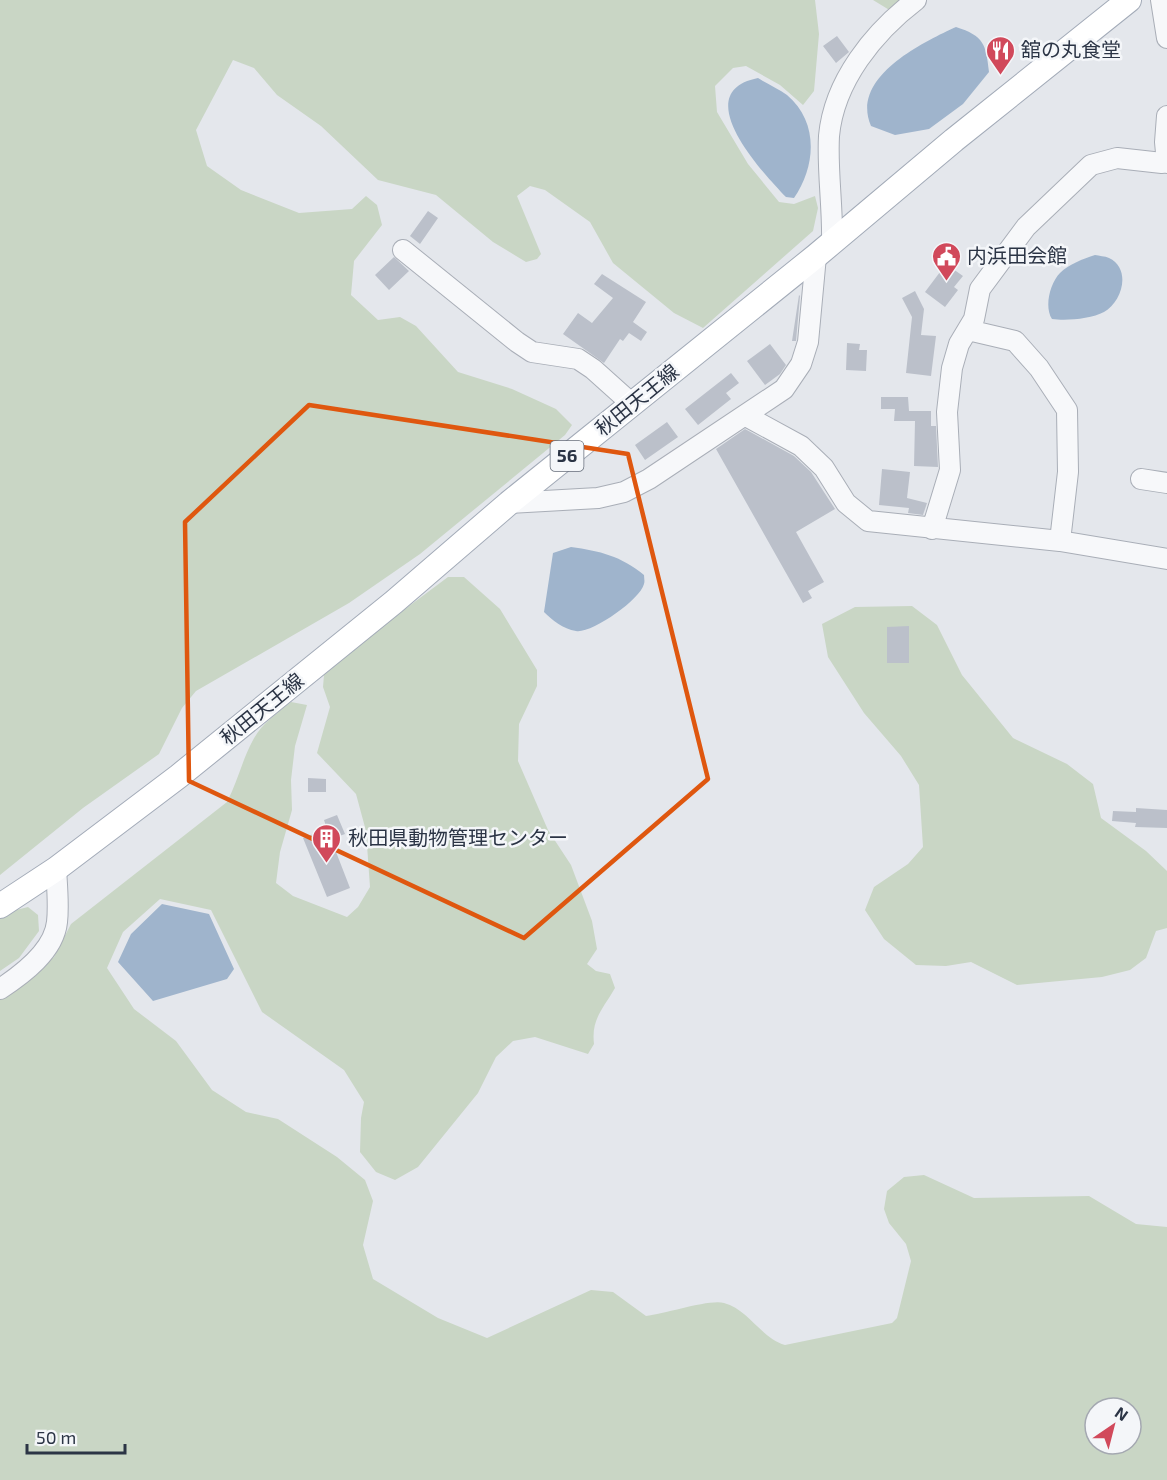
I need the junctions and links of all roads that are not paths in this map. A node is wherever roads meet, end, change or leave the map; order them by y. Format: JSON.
{"nodes":[{"id":1,"x":916,"y":0,"type":"edge"},
{"id":2,"x":1129,"y":0,"type":"edge"},
{"id":3,"x":1161,"y":0,"type":"edge"},
{"id":4,"x":1167,"y":38,"type":"edge"},
{"id":5,"x":1167,"y":116,"type":"edge"},
{"id":6,"x":1166,"y":162,"type":"edge"},
{"id":7,"x":824,"y":249,"type":"junction"},
{"id":8,"x":403,"y":250,"type":"dead end"},
{"id":9,"x":968,"y":330,"type":"junction"},
{"id":10,"x":632,"y":404,"type":"junction"},
{"id":11,"x":746,"y":416,"type":"junction"},
{"id":12,"x":1141,"y":479,"type":"dead end"},
{"id":13,"x":1167,"y":483,"type":"edge"},
{"id":14,"x":509,"y":503,"type":"junction"},
{"id":15,"x":932,"y":530,"type":"junction"},
{"id":16,"x":1060,"y":540,"type":"junction"},
{"id":17,"x":1167,"y":559,"type":"edge"},
{"id":18,"x":56,"y":869,"type":"junction"},
{"id":19,"x":0,"y":906,"type":"edge"},
{"id":20,"x":0,"y":989,"type":"edge"}],
"edges":[{"from":1,"to":7,"type":"street"},
{"from":2,"to":7,"type":"main road","name":"秋田天王線","number":"56"},
{"from":3,"to":4,"type":"street"},
{"from":5,"to":6,"type":"street"},
{"from":6,"to":9,"type":"street"},
{"from":7,"to":10,"type":"main road","name":"秋田天王線","number":"56"},
{"from":7,"to":11,"type":"street"},
{"from":8,"to":10,"type":"street"},
{"from":9,"to":15,"type":"street"},
{"from":9,"to":16,"type":"street"},
{"from":10,"to":14,"type":"main road","name":"秋田天王線","number":"56"},
{"from":11,"to":14,"type":"street"},
{"from":11,"to":15,"type":"street"},
{"from":12,"to":13,"type":"street"},
{"from":14,"to":18,"type":"main road","name":"秋田天王線","number":"56"},
{"from":15,"to":16,"type":"street"},
{"from":16,"to":17,"type":"street"},
{"from":18,"to":19,"type":"main road","name":"秋田天王線","number":"56"},
{"from":18,"to":20,"type":"street"}]}
